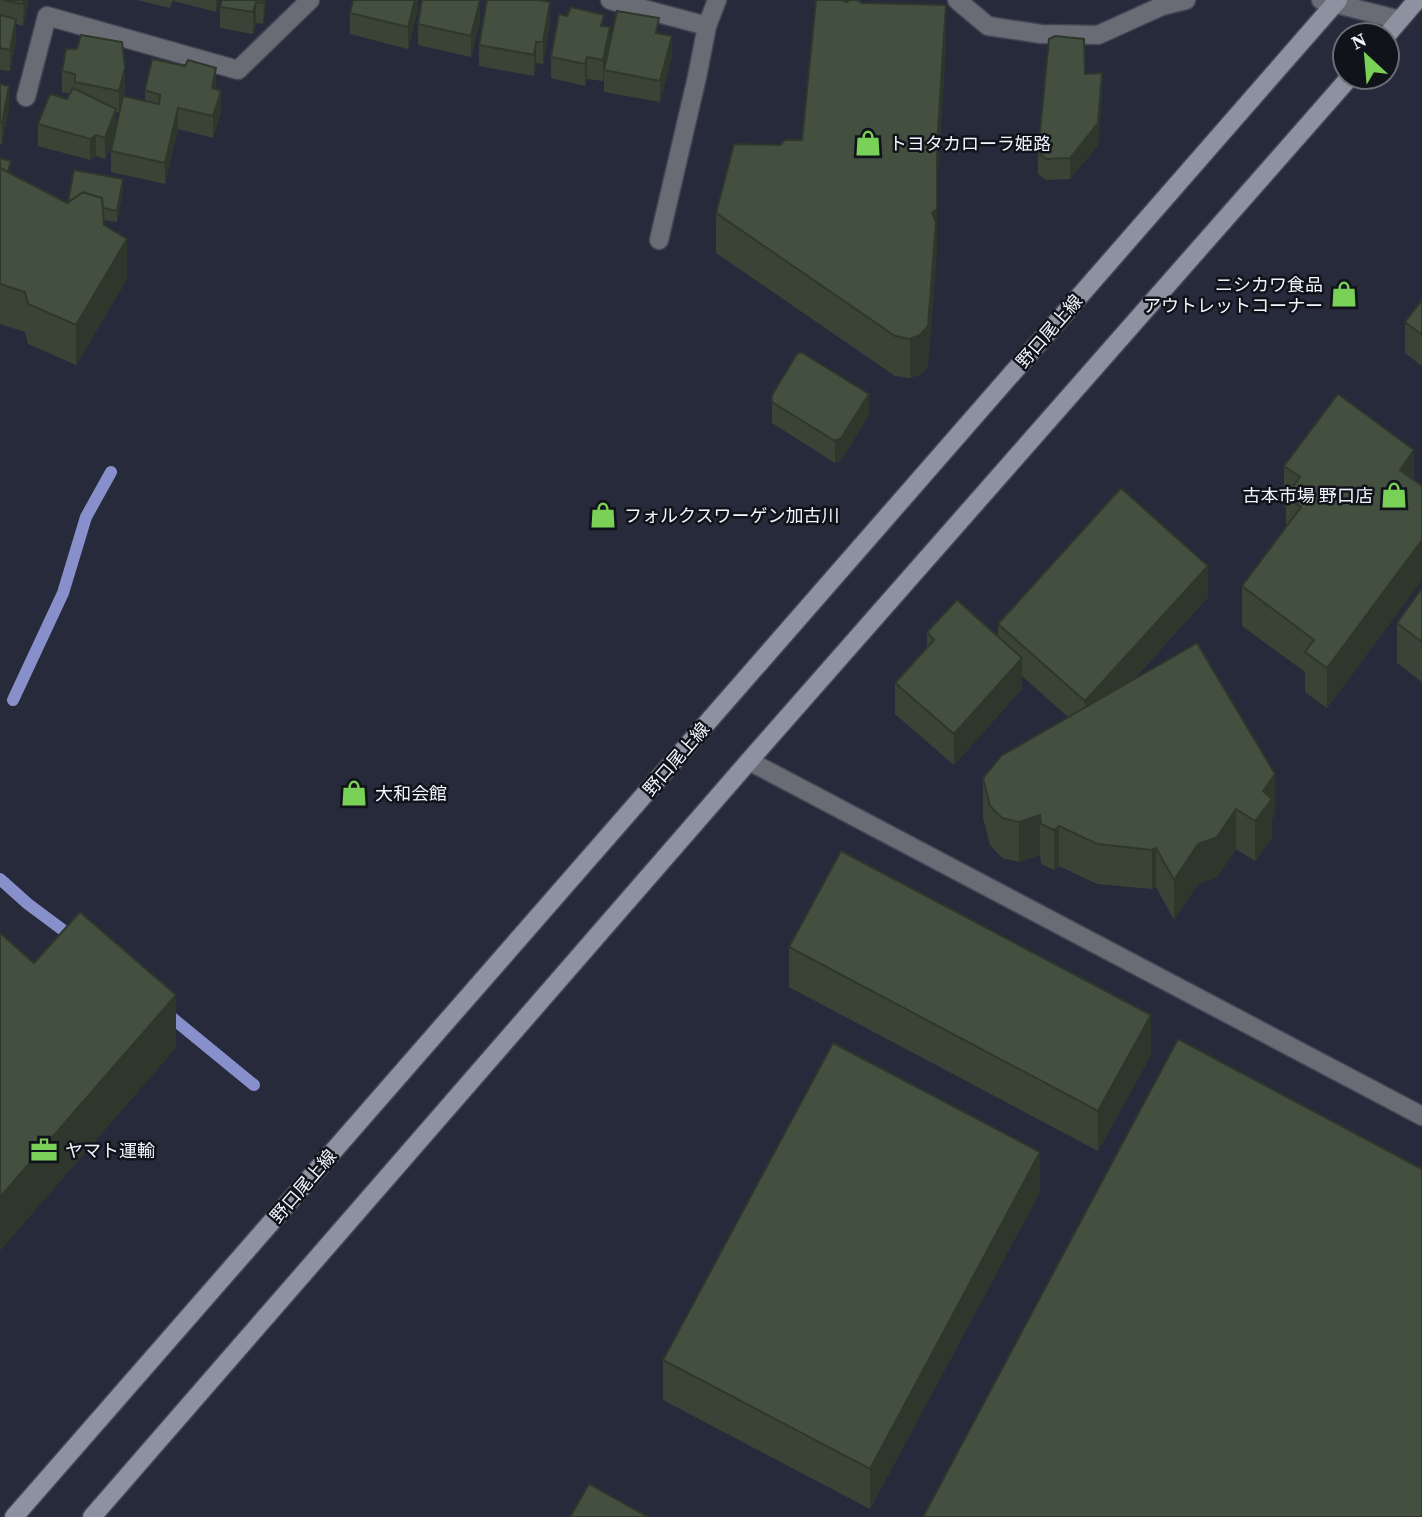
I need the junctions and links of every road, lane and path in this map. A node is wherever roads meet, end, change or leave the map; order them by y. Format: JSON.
{"nodes":[{"id":1,"x":310,"y":0,"type":"edge"},
{"id":2,"x":717,"y":0,"type":"edge"},
{"id":3,"x":957,"y":0,"type":"edge"},
{"id":4,"x":1186,"y":0,"type":"edge"},
{"id":5,"x":1417,"y":0,"type":"edge"},
{"id":6,"x":615,"y":1,"type":"edge"},
{"id":7,"x":1332,"y":1,"type":"edge"},
{"id":8,"x":1400,"y":20,"type":"joint"},
{"id":9,"x":707,"y":26,"type":"junction"},
{"id":10,"x":1338,"y":91,"type":"edge"},
{"id":11,"x":26,"y":97,"type":"dead end"},
{"id":12,"x":659,"y":240,"type":"dead end"},
{"id":13,"x":749,"y":761,"type":"junction"},
{"id":14,"x":1422,"y":1116,"type":"edge"},
{"id":15,"x":14,"y":1517,"type":"edge"},
{"id":16,"x":92,"y":1517,"type":"edge"}],
"edges":[{"from":1,"to":11,"type":"street"},
{"from":2,"to":9,"type":"street"},
{"from":3,"to":4,"type":"street"},
{"from":5,"to":8,"type":"main road"},
{"from":6,"to":9,"type":"street"},
{"from":7,"to":8,"type":"street"},
{"from":7,"to":15,"type":"main road","name":"野口尾上線"},
{"from":9,"to":12,"type":"street"},
{"from":10,"to":13,"type":"main road"},
{"from":13,"to":14,"type":"street"},
{"from":13,"to":16,"type":"main road"}]}
